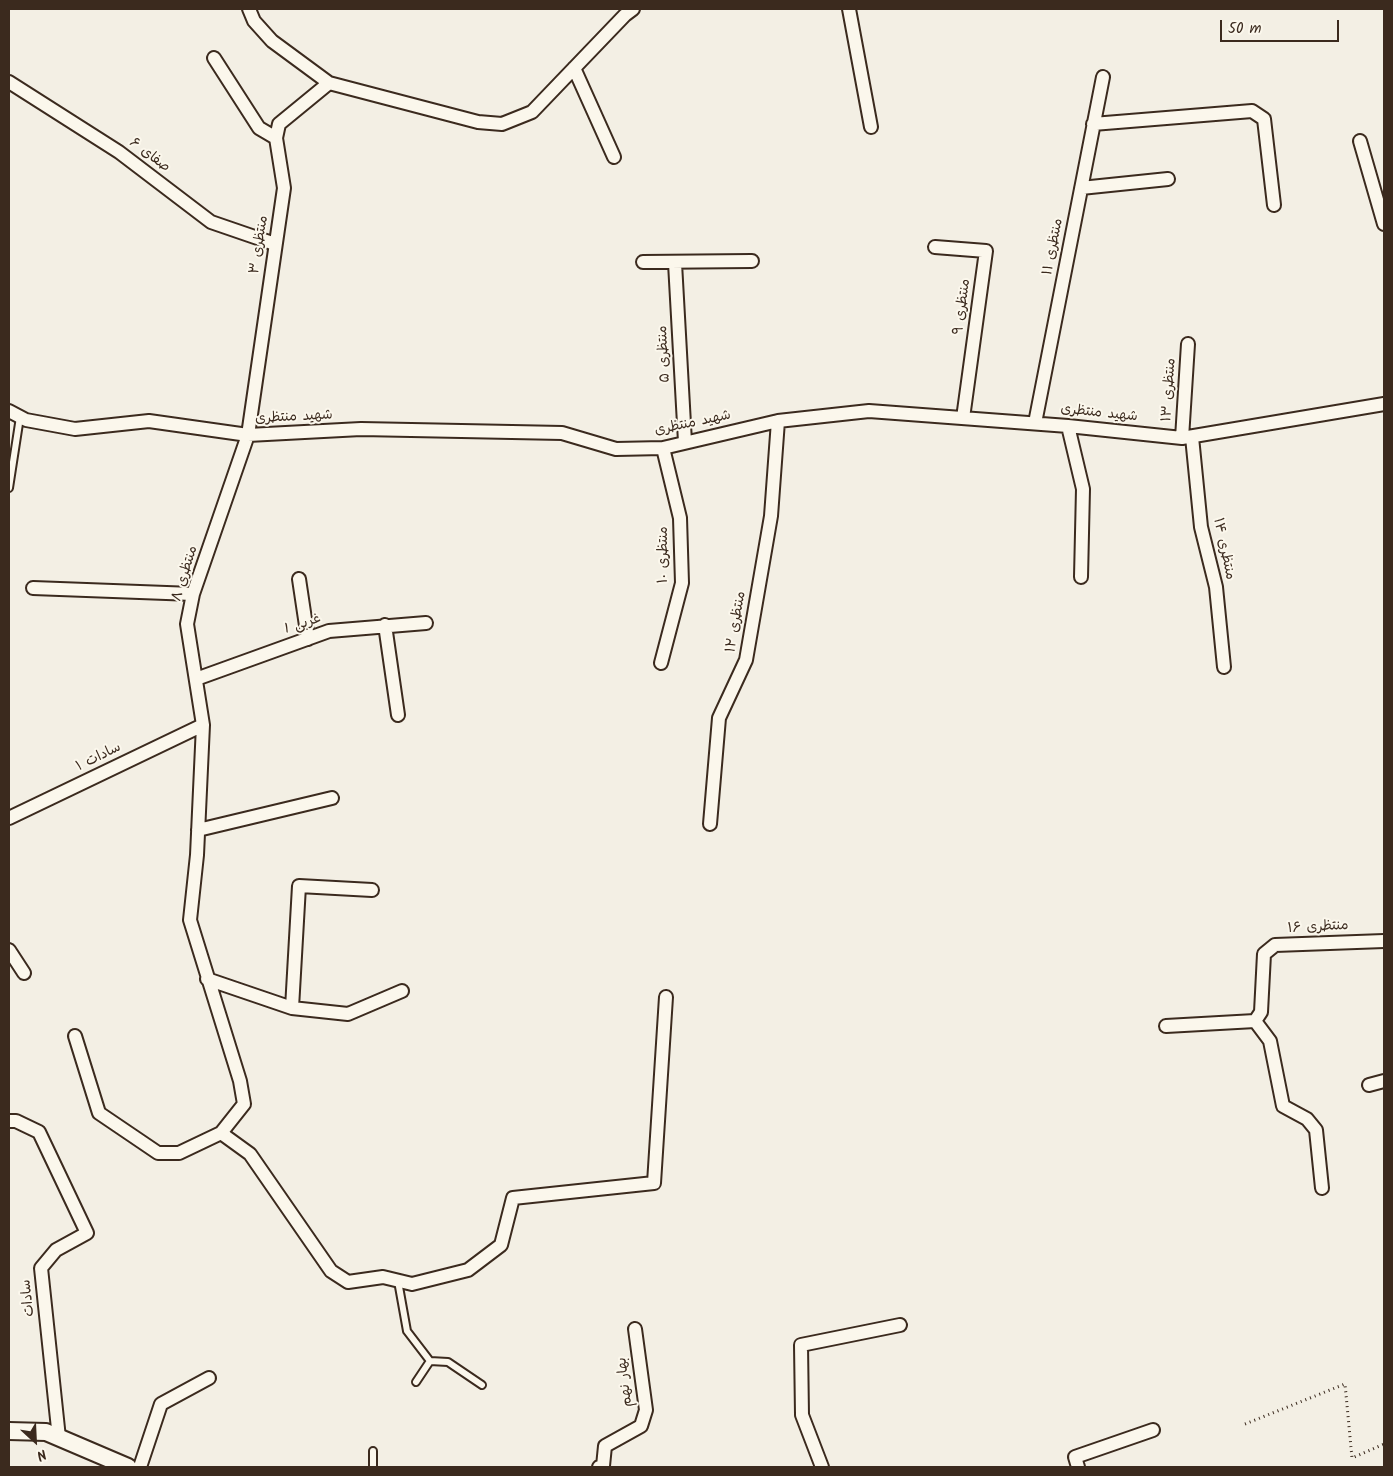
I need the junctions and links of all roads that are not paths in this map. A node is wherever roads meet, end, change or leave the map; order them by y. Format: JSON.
{"nodes":[{"id":1,"x":249,"y":9,"type":"edge"},
{"id":2,"x":633,"y":9,"type":"edge"},
{"id":3,"x":849,"y":9,"type":"edge"},
{"id":4,"x":214,"y":58,"type":"dead end"},
{"id":5,"x":574,"y":68,"type":"junction"},
{"id":6,"x":1103,"y":77,"type":"dead end"},
{"id":7,"x":9,"y":82,"type":"edge"},
{"id":8,"x":329,"y":83,"type":"junction"},
{"id":9,"x":1094,"y":124,"type":"junction"},
{"id":10,"x":871,"y":127,"type":"dead end"},
{"id":11,"x":276,"y":138,"type":"junction"},
{"id":12,"x":1360,"y":141,"type":"dead end"},
{"id":13,"x":614,"y":156,"type":"dead end"},
{"id":14,"x":1168,"y":179,"type":"dead end"},
{"id":15,"x":1081,"y":188,"type":"junction"},
{"id":16,"x":1274,"y":205,"type":"dead end"},
{"id":17,"x":1384,"y":224,"type":"edge"},
{"id":18,"x":275,"y":244,"type":"junction"},
{"id":19,"x":935,"y":248,"type":"dead end"},
{"id":20,"x":752,"y":261,"type":"dead end"},
{"id":21,"x":643,"y":262,"type":"dead end"},
{"id":22,"x":675,"y":264,"type":"junction"},
{"id":23,"x":1188,"y":344,"type":"dead end"},
{"id":24,"x":1384,"y":404,"type":"edge"},
{"id":25,"x":14,"y":414,"type":"edge"},
{"id":26,"x":963,"y":418,"type":"junction"},
{"id":27,"x":778,"y":420,"type":"junction"},
{"id":28,"x":1035,"y":423,"type":"junction"},
{"id":29,"x":1068,"y":426,"type":"junction"},
{"id":30,"x":248,"y":435,"type":"junction"},
{"id":31,"x":1187,"y":437,"type":"junction"},
{"id":32,"x":685,"y":442,"type":"junction"},
{"id":33,"x":662,"y":448,"type":"junction"},
{"id":34,"x":9,"y":488,"type":"edge"},
{"id":35,"x":1082,"y":577,"type":"dead end"},
{"id":36,"x":299,"y":579,"type":"dead end"},
{"id":37,"x":33,"y":588,"type":"dead end"},
{"id":38,"x":193,"y":594,"type":"junction"},
{"id":39,"x":426,"y":623,"type":"dead end"},
{"id":40,"x":385,"y":625,"type":"junction"},
{"id":41,"x":308,"y":639,"type":"junction"},
{"id":42,"x":661,"y":663,"type":"dead end"},
{"id":43,"x":1224,"y":667,"type":"dead end"},
{"id":44,"x":196,"y":679,"type":"junction"},
{"id":45,"x":398,"y":715,"type":"dead end"},
{"id":46,"x":202,"y":725,"type":"junction"},
{"id":47,"x":332,"y":798,"type":"dead end"},
{"id":48,"x":9,"y":818,"type":"edge"},
{"id":49,"x":710,"y":824,"type":"dead end"},
{"id":50,"x":198,"y":830,"type":"junction"},
{"id":51,"x":372,"y":890,"type":"dead end"},
{"id":52,"x":1384,"y":940,"type":"edge"},
{"id":53,"x":9,"y":950,"type":"edge"},
{"id":54,"x":24,"y":973,"type":"dead end"},
{"id":55,"x":207,"y":979,"type":"junction"},
{"id":56,"x":402,"y":991,"type":"dead end"},
{"id":57,"x":666,"y":997,"type":"dead end"},
{"id":58,"x":292,"y":1008,"type":"junction"},
{"id":59,"x":1255,"y":1021,"type":"junction"},
{"id":60,"x":1166,"y":1026,"type":"dead end"},
{"id":61,"x":75,"y":1036,"type":"dead end"},
{"id":62,"x":1384,"y":1081,"type":"edge"},
{"id":63,"x":1369,"y":1085,"type":"dead end"},
{"id":64,"x":9,"y":1121,"type":"edge"},
{"id":65,"x":221,"y":1133,"type":"junction"},
{"id":66,"x":1322,"y":1188,"type":"dead end"},
{"id":67,"x":398,"y":1281,"type":"junction"},
{"id":68,"x":900,"y":1325,"type":"dead end"},
{"id":69,"x":635,"y":1329,"type":"dead end"},
{"id":70,"x":430,"y":1361,"type":"junction"},
{"id":71,"x":209,"y":1378,"type":"dead end"},
{"id":72,"x":416,"y":1382,"type":"dead end"},
{"id":73,"x":482,"y":1384,"type":"dead end"},
{"id":74,"x":1153,"y":1430,"type":"dead end"},
{"id":75,"x":9,"y":1431,"type":"edge"},
{"id":76,"x":59,"y":1438,"type":"junction"},
{"id":77,"x":373,"y":1451,"type":"dead end"},
{"id":78,"x":102,"y":1462,"type":"edge"},
{"id":79,"x":128,"y":1467,"type":"edge"},
{"id":80,"x":140,"y":1467,"type":"edge"},
{"id":81,"x":373,"y":1467,"type":"edge"},
{"id":82,"x":599,"y":1467,"type":"edge"},
{"id":83,"x":822,"y":1467,"type":"edge"},
{"id":84,"x":1078,"y":1467,"type":"edge"}],
"edges":[{"from":1,"to":8,"type":"street"},
{"from":2,"to":5,"type":"street"},
{"from":3,"to":10,"type":"street"},
{"from":4,"to":11,"type":"street"},
{"from":5,"to":8,"type":"street"},
{"from":5,"to":13,"type":"street"},
{"from":6,"to":9,"type":"street","name":"منتظری ۱۱"},
{"from":7,"to":18,"type":"street","name":"صفای ۶"},
{"from":8,"to":11,"type":"street"},
{"from":9,"to":15,"type":"street","name":"منتظری ۱۱"},
{"from":9,"to":16,"type":"street"},
{"from":11,"to":18,"type":"street","name":"منتظری ۳"},
{"from":12,"to":17,"type":"street"},
{"from":14,"to":15,"type":"street"},
{"from":15,"to":28,"type":"street","name":"منتظری ۱۱"},
{"from":18,"to":30,"type":"street","name":"منتظری ۳"},
{"from":19,"to":26,"type":"street","name":"منتظری ۹"},
{"from":20,"to":22,"type":"street"},
{"from":21,"to":22,"type":"street"},
{"from":22,"to":32,"type":"street","name":"منتظری ۵"},
{"from":23,"to":31,"type":"street","name":"منتظری ۱۳"},
{"from":24,"to":31,"type":"street","name":"شهید منتظری"},
{"from":25,"to":30,"type":"street","name":"شهید منتظری"},
{"from":25,"to":34,"type":"lane"},
{"from":26,"to":27,"type":"street","name":"شهید منتظری"},
{"from":26,"to":28,"type":"street","name":"شهید منتظری"},
{"from":27,"to":32,"type":"street","name":"شهید منتظری"},
{"from":27,"to":49,"type":"street","name":"منتظری ۱۲"},
{"from":28,"to":29,"type":"street","name":"شهید منتظری"},
{"from":29,"to":31,"type":"street","name":"شهید منتظری"},
{"from":29,"to":35,"type":"street"},
{"from":30,"to":33,"type":"street","name":"شهید منتظری"},
{"from":30,"to":38,"type":"street","name":"منتظری ۸"},
{"from":31,"to":43,"type":"street","name":"منتظری ۱۴"},
{"from":32,"to":33,"type":"street","name":"شهید منتظری"},
{"from":33,"to":42,"type":"street","name":"منتظری ۱۰"},
{"from":36,"to":41,"type":"street"},
{"from":37,"to":38,"type":"street"},
{"from":38,"to":44,"type":"street","name":"منتظری ۸"},
{"from":39,"to":40,"type":"street","name":"غربی 1"},
{"from":40,"to":41,"type":"street","name":"غربی 1"},
{"from":40,"to":45,"type":"street"},
{"from":41,"to":44,"type":"street","name":"غربی 1"},
{"from":44,"to":46,"type":"street","name":"منتظری ۸"},
{"from":46,"to":48,"type":"street","name":"سادات ۱"},
{"from":46,"to":50,"type":"street","name":"منتظری ۸"},
{"from":47,"to":50,"type":"street"},
{"from":50,"to":55,"type":"street","name":"منتظری ۸"},
{"from":51,"to":58,"type":"street"},
{"from":52,"to":59,"type":"street","name":"منتظری ۱۶"},
{"from":53,"to":54,"type":"street"},
{"from":55,"to":58,"type":"street"},
{"from":55,"to":65,"type":"street","name":"منتظری ۸"},
{"from":56,"to":58,"type":"street"},
{"from":57,"to":67,"type":"street"},
{"from":59,"to":60,"type":"street"},
{"from":59,"to":66,"type":"street"},
{"from":61,"to":65,"type":"street"},
{"from":62,"to":63,"type":"street"},
{"from":64,"to":76,"type":"street","name":"سادات"},
{"from":65,"to":67,"type":"street"},
{"from":67,"to":70,"type":"lane"},
{"from":68,"to":83,"type":"street"},
{"from":69,"to":82,"type":"street","name":"بهار نهم"},
{"from":70,"to":72,"type":"lane"},
{"from":70,"to":73,"type":"lane"},
{"from":71,"to":80,"type":"street"},
{"from":74,"to":84,"type":"street"},
{"from":75,"to":76,"type":"street"},
{"from":76,"to":78,"type":"street"},
{"from":77,"to":81,"type":"lane"},
{"from":78,"to":79,"type":"street"}]}
